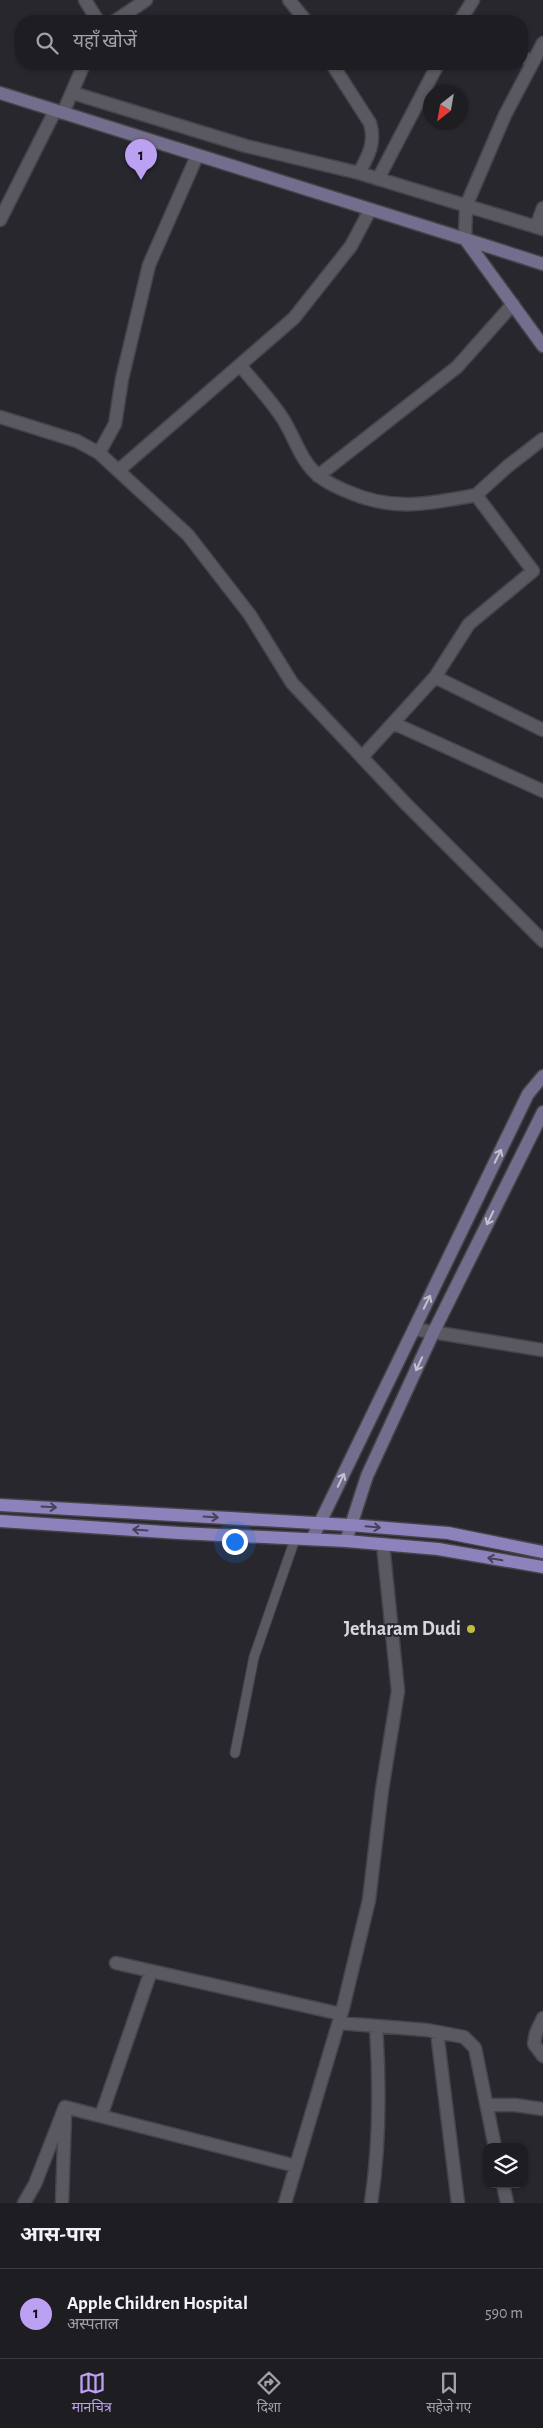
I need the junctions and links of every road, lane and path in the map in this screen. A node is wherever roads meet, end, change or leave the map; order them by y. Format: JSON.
{"nodes":[{"id":1,"x":85,"y":0,"type":"edge"},
{"id":2,"x":146,"y":0,"type":"edge"},
{"id":3,"x":289,"y":0,"type":"edge"},
{"id":4,"x":473,"y":0,"type":"edge"},
{"id":5,"x":94,"y":15,"type":"edge"},
{"id":6,"x":124,"y":15,"type":"edge"},
{"id":7,"x":301,"y":15,"type":"edge"},
{"id":8,"x":464,"y":15,"type":"edge"},
{"id":9,"x":543,"y":43,"type":"edge"},
{"id":10,"x":528,"y":59,"type":"edge"},
{"id":11,"x":82,"y":70,"type":"edge"},
{"id":12,"x":336,"y":70,"type":"edge"},
{"id":13,"x":435,"y":70,"type":"edge"},
{"id":14,"x":523,"y":70,"type":"edge"},
{"id":15,"x":73,"y":93,"type":"junction"},
{"id":16,"x":0,"y":94,"type":"edge"},
{"id":17,"x":59,"y":112,"type":"junction"},
{"id":18,"x":197,"y":156,"type":"junction"},
{"id":19,"x":359,"y":173,"type":"junction"},
{"id":20,"x":378,"y":179,"type":"junction"},
{"id":21,"x":466,"y":206,"type":"junction"},
{"id":22,"x":543,"y":208,"type":"edge"},
{"id":23,"x":370,"y":210,"type":"junction"},
{"id":24,"x":0,"y":220,"type":"edge"},
{"id":25,"x":540,"y":228,"type":"edge"},
{"id":26,"x":465,"y":239,"type":"junction"},
{"id":27,"x":543,"y":264,"type":"edge"},
{"id":28,"x":513,"y":304,"type":"junction"},
{"id":29,"x":543,"y":346,"type":"edge"},
{"id":30,"x":240,"y":365,"type":"junction"},
{"id":31,"x":0,"y":417,"type":"edge"},
{"id":32,"x":543,"y":439,"type":"edge"},
{"id":33,"x":100,"y":453,"type":"junction"},
{"id":34,"x":119,"y":470,"type":"junction"},
{"id":35,"x":318,"y":476,"type":"junction"},
{"id":36,"x":476,"y":495,"type":"junction"},
{"id":37,"x":538,"y":567,"type":"edge"},
{"id":38,"x":435,"y":677,"type":"junction"},
{"id":39,"x":393,"y":723,"type":"junction"},
{"id":40,"x":543,"y":730,"type":"edge"},
{"id":41,"x":362,"y":757,"type":"junction"},
{"id":42,"x":543,"y":791,"type":"edge"},
{"id":43,"x":543,"y":941,"type":"edge"},
{"id":44,"x":543,"y":1076,"type":"edge"},
{"id":45,"x":543,"y":1112,"type":"edge"},
{"id":46,"x":414,"y":1328,"type":"junction"},
{"id":47,"x":434,"y":1331,"type":"junction"},
{"id":48,"x":543,"y":1350,"type":"edge"},
{"id":49,"x":0,"y":1505,"type":"edge"},
{"id":50,"x":0,"y":1520,"type":"edge"},
{"id":51,"x":320,"y":1523,"type":"junction"},
{"id":52,"x":350,"y":1525,"type":"junction"},
{"id":53,"x":295,"y":1538,"type":"junction"},
{"id":54,"x":312,"y":1539,"type":"junction"},
{"id":55,"x":346,"y":1540,"type":"junction"},
{"id":56,"x":383,"y":1544,"type":"junction"},
{"id":57,"x":543,"y":1552,"type":"edge"},
{"id":58,"x":543,"y":1567,"type":"edge"},
{"id":59,"x":235,"y":1752,"type":"dead end"},
{"id":60,"x":116,"y":1963,"type":"dead end"},
{"id":61,"x":151,"y":1971,"type":"junction"},
{"id":62,"x":340,"y":2018,"type":"junction"},
{"id":63,"x":543,"y":2018,"type":"edge"},
{"id":64,"x":376,"y":2026,"type":"junction"},
{"id":65,"x":437,"y":2032,"type":"junction"},
{"id":66,"x":543,"y":2056,"type":"edge"},
{"id":67,"x":487,"y":2105,"type":"junction"},
{"id":68,"x":65,"y":2107,"type":"junction"},
{"id":69,"x":543,"y":2109,"type":"edge"},
{"id":70,"x":101,"y":2116,"type":"junction"},
{"id":71,"x":494,"y":2143,"type":"edge"},
{"id":72,"x":296,"y":2166,"type":"junction"},
{"id":73,"x":504,"y":2188,"type":"edge"},
{"id":74,"x":24,"y":2203,"type":"edge"},
{"id":75,"x":62,"y":2203,"type":"edge"},
{"id":76,"x":285,"y":2203,"type":"edge"},
{"id":77,"x":371,"y":2203,"type":"edge"},
{"id":78,"x":458,"y":2203,"type":"edge"},
{"id":79,"x":507,"y":2203,"type":"edge"}],
"edges":[{"from":1,"to":5,"type":"street"},
{"from":2,"to":6,"type":"street"},
{"from":3,"to":7,"type":"street"},
{"from":4,"to":8,"type":"street"},
{"from":9,"to":10,"type":"street"},
{"from":11,"to":15,"type":"street"},
{"from":12,"to":19,"type":"street"},
{"from":13,"to":20,"type":"street"},
{"from":14,"to":21,"type":"street"},
{"from":15,"to":17,"type":"street"},
{"from":15,"to":19,"type":"street"},
{"from":16,"to":17,"type":"street"},
{"from":17,"to":18,"type":"street"},
{"from":17,"to":24,"type":"street"},
{"from":18,"to":23,"type":"street"},
{"from":18,"to":33,"type":"street"},
{"from":19,"to":20,"type":"street"},
{"from":20,"to":21,"type":"street"},
{"from":21,"to":25,"type":"street"},
{"from":21,"to":26,"type":"street"},
{"from":22,"to":25,"type":"street"},
{"from":23,"to":26,"type":"street"},
{"from":23,"to":30,"type":"street"},
{"from":26,"to":27,"type":"street"},
{"from":26,"to":28,"type":"street"},
{"from":28,"to":29,"type":"street"},
{"from":28,"to":35,"type":"street"},
{"from":30,"to":34,"type":"street"},
{"from":30,"to":35,"type":"street"},
{"from":31,"to":33,"type":"street"},
{"from":32,"to":36,"type":"street"},
{"from":33,"to":34,"type":"street"},
{"from":34,"to":41,"type":"street"},
{"from":35,"to":36,"type":"street"},
{"from":36,"to":37,"type":"street"},
{"from":37,"to":38,"type":"street"},
{"from":38,"to":39,"type":"street"},
{"from":38,"to":40,"type":"street"},
{"from":39,"to":41,"type":"street"},
{"from":39,"to":42,"type":"street"},
{"from":41,"to":43,"type":"street"},
{"from":46,"to":44,"type":"street","one_way":true},
{"from":45,"to":47,"type":"street","one_way":true},
{"from":46,"to":47,"type":"street"},
{"from":51,"to":46,"type":"street","one_way":true},
{"from":47,"to":48,"type":"street"},
{"from":47,"to":52,"type":"street","one_way":true},
{"from":49,"to":51,"type":"main road","one_way":true},
{"from":53,"to":50,"type":"main road","one_way":true},
{"from":51,"to":52,"type":"main road"},
{"from":51,"to":54,"type":"street"},
{"from":52,"to":55,"type":"street"},
{"from":52,"to":57,"type":"main road","one_way":true},
{"from":53,"to":54,"type":"main road"},
{"from":53,"to":59,"type":"lane"},
{"from":54,"to":55,"type":"main road"},
{"from":55,"to":56,"type":"main road"},
{"from":58,"to":56,"type":"main road","one_way":true},
{"from":56,"to":62,"type":"street"},
{"from":60,"to":61,"type":"street"},
{"from":61,"to":62,"type":"street"},
{"from":61,"to":70,"type":"street"},
{"from":62,"to":64,"type":"street"},
{"from":62,"to":72,"type":"street"},
{"from":63,"to":66,"type":"street"},
{"from":64,"to":65,"type":"street"},
{"from":64,"to":77,"type":"street"},
{"from":65,"to":67,"type":"street"},
{"from":65,"to":78,"type":"street"},
{"from":67,"to":69,"type":"street"},
{"from":67,"to":71,"type":"street"},
{"from":68,"to":70,"type":"street"},
{"from":68,"to":74,"type":"street"},
{"from":68,"to":75,"type":"street"},
{"from":70,"to":72,"type":"street"},
{"from":72,"to":76,"type":"street"},
{"from":73,"to":79,"type":"street"}]}
